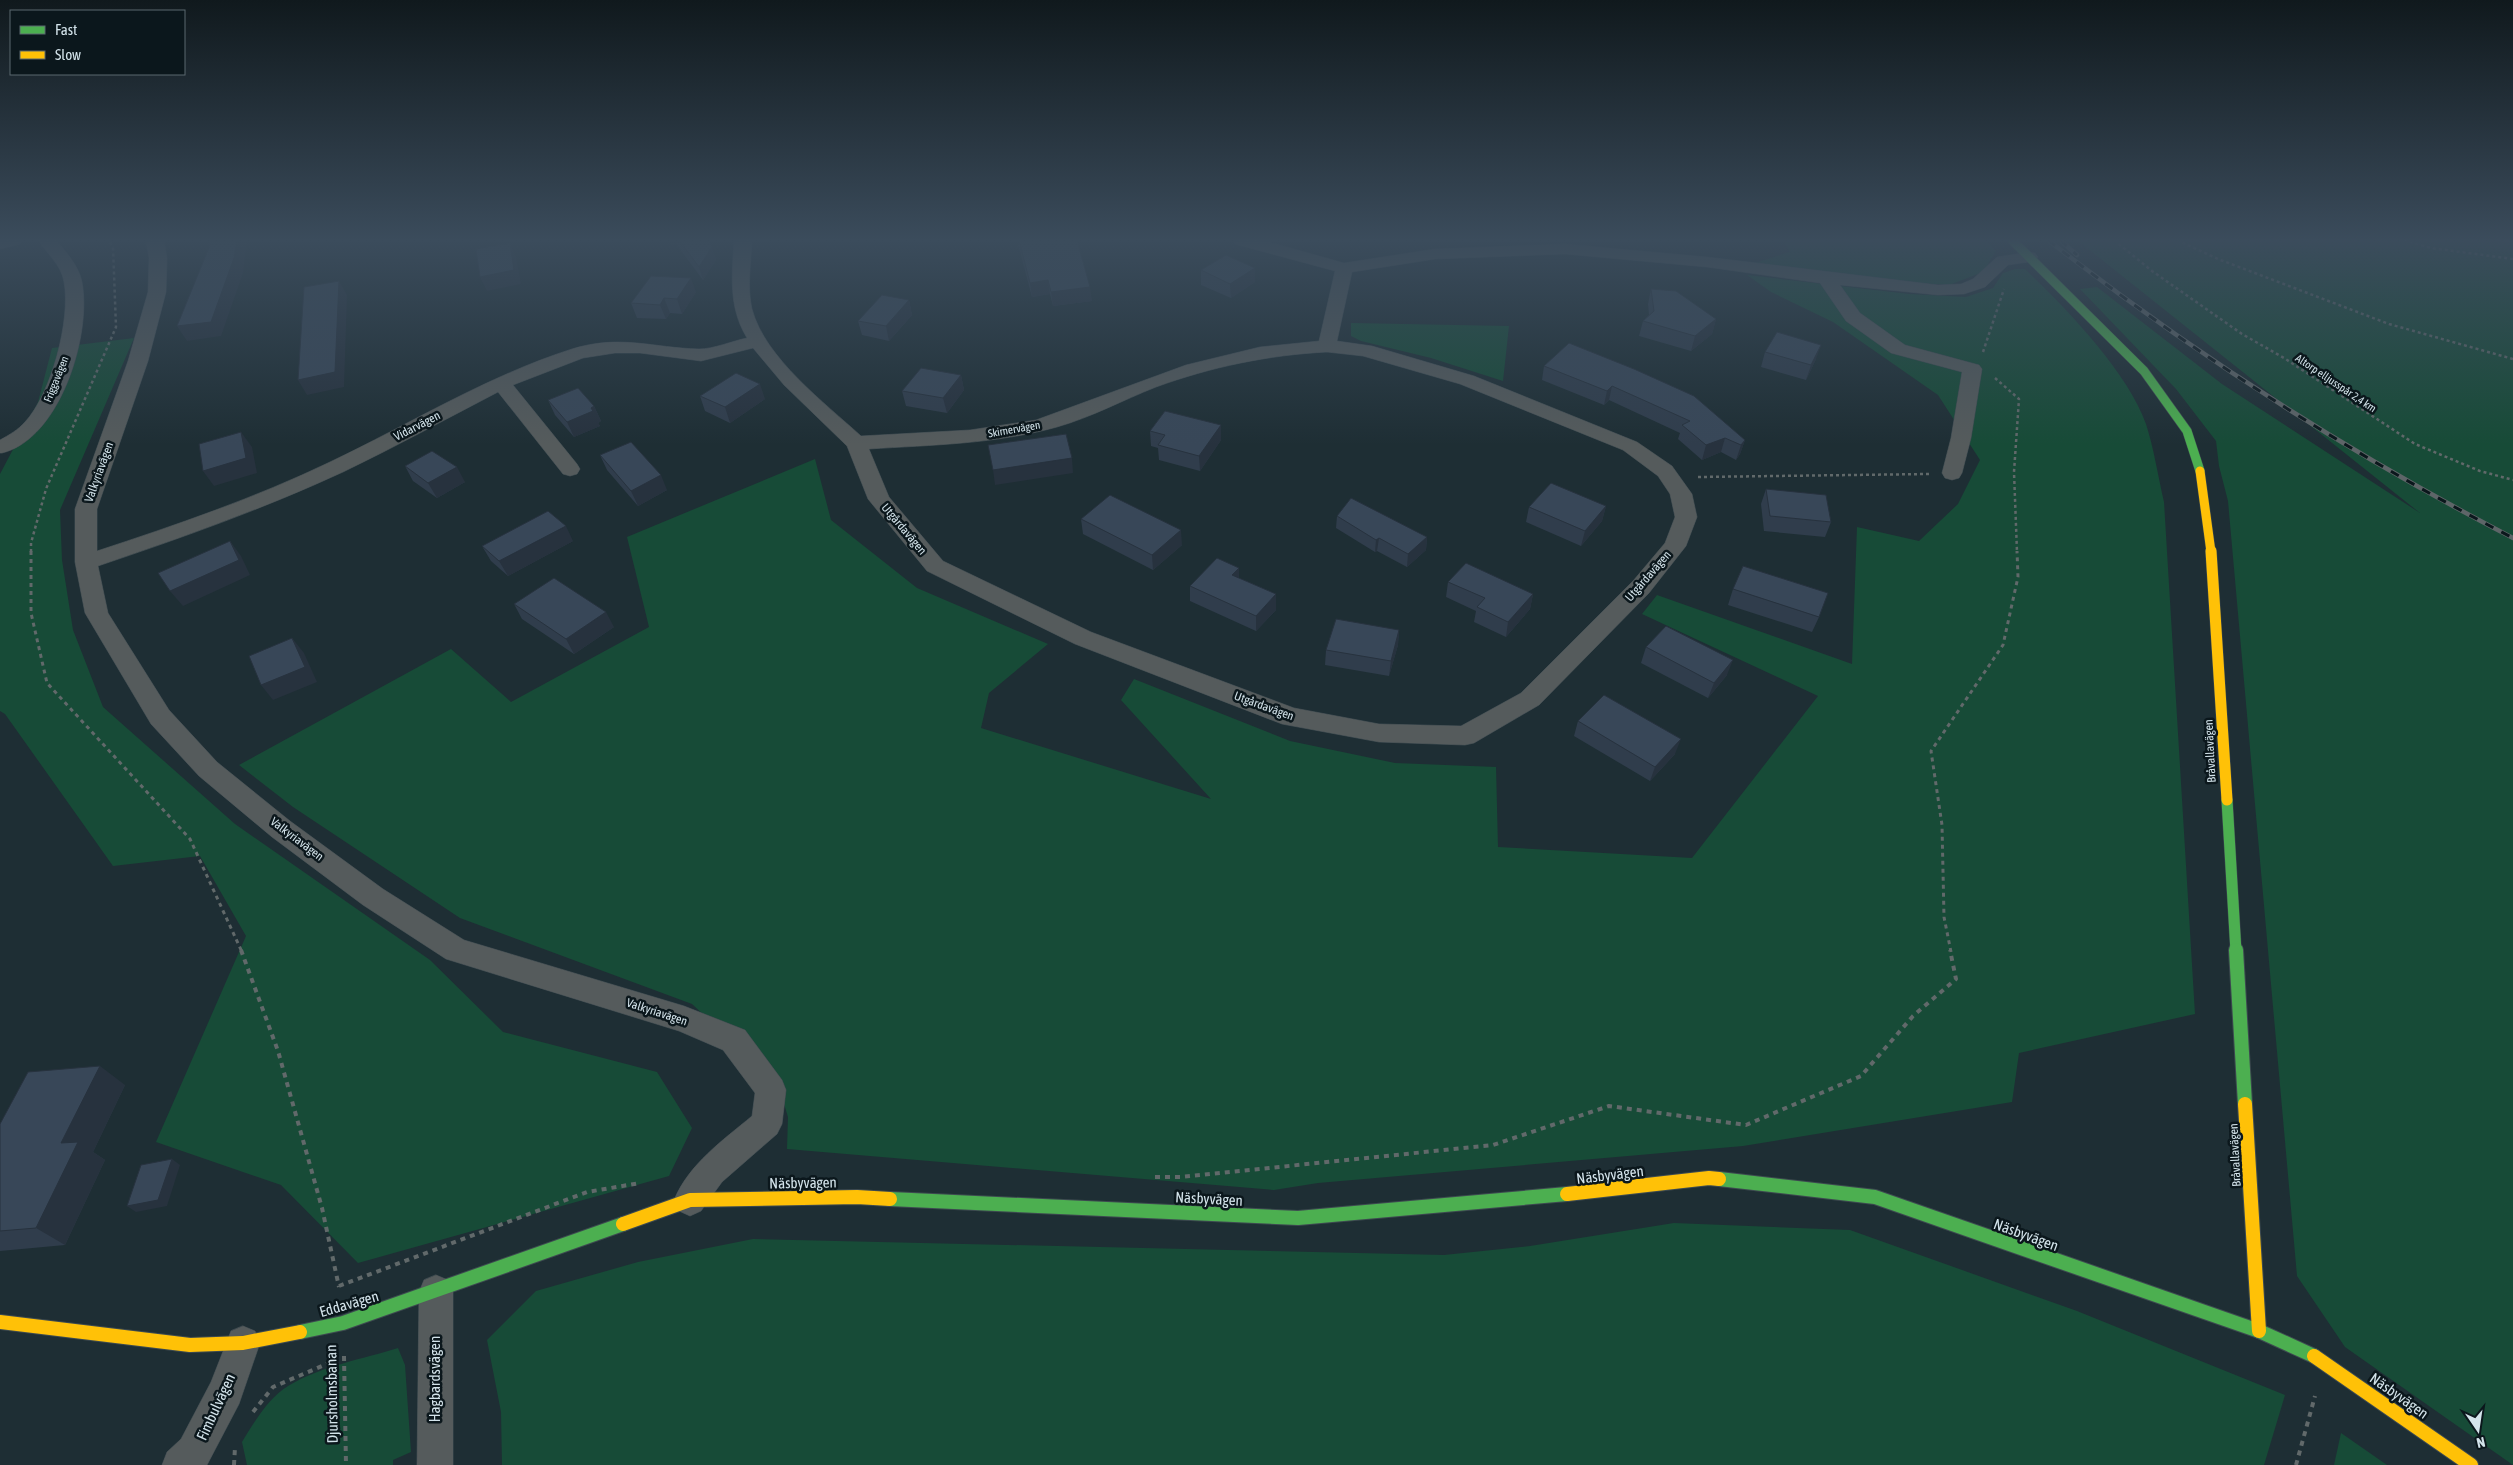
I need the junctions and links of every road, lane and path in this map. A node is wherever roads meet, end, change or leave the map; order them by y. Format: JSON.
{"nodes":[{"id":1,"x":75,"y":308,"type":"edge"},
{"id":2,"x":115,"y":308,"type":"edge"},
{"id":3,"x":152,"y":308,"type":"edge"},
{"id":4,"x":744,"y":308,"type":"edge"},
{"id":5,"x":1335,"y":308,"type":"edge"},
{"id":6,"x":1848,"y":308,"type":"edge"},
{"id":7,"x":1998,"y":308,"type":"edge"},
{"id":8,"x":2081,"y":308,"type":"edge"},
{"id":9,"x":2205,"y":308,"type":"edge"},
{"id":10,"x":2347,"y":308,"type":"edge"},
{"id":11,"x":757,"y":341,"type":"junction"},
{"id":12,"x":1327,"y":346,"type":"junction"},
{"id":13,"x":2513,"y":359,"type":"edge"},
{"id":14,"x":1983,"y":365,"type":"junction"},
{"id":15,"x":501,"y":383,"type":"junction"},
{"id":16,"x":856,"y":443,"type":"junction"},
{"id":17,"x":2,"y":447,"type":"dead end"},
{"id":18,"x":570,"y":469,"type":"dead end"},
{"id":19,"x":1952,"y":473,"type":"joint"},
{"id":20,"x":1670,"y":477,"type":"junction"},
{"id":21,"x":2513,"y":480,"type":"edge"},
{"id":22,"x":86,"y":562,"type":"junction"},
{"id":23,"x":1151,"y":1176,"type":"dead end"},
{"id":24,"x":644,"y":1182,"type":"dead end"},
{"id":25,"x":690,"y":1200,"type":"junction"},
{"id":26,"x":436,"y":1292,"type":"junction"},
{"id":27,"x":0,"y":1322,"type":"edge"},
{"id":28,"x":343,"y":1323,"type":"junction"},
{"id":29,"x":2259,"y":1331,"type":"junction"},
{"id":30,"x":243,"y":1343,"type":"junction"},
{"id":31,"x":344,"y":1357,"type":"junction"},
{"id":32,"x":2324,"y":1361,"type":"junction"},
{"id":33,"x":251,"y":1414,"type":"dead end"},
{"id":34,"x":235,"y":1442,"type":"dead end"},
{"id":35,"x":191,"y":1461,"type":"edge"},
{"id":36,"x":234,"y":1465,"type":"edge"},
{"id":37,"x":346,"y":1465,"type":"edge"},
{"id":38,"x":435,"y":1465,"type":"edge"},
{"id":39,"x":2296,"y":1465,"type":"edge"},
{"id":40,"x":2471,"y":1465,"type":"edge"}],
"edges":[{"from":1,"to":17,"type":"street","name":"Friggavägen"},
{"from":2,"to":24,"type":"path"},
{"from":3,"to":22,"type":"street","name":"Valkyriavägen"},
{"from":4,"to":11,"type":"street"},
{"from":5,"to":12,"type":"street"},
{"from":6,"to":14,"type":"street"},
{"from":7,"to":14,"type":"path"},
{"from":8,"to":29,"type":"street","name":"Bråvallavägen"},
{"from":9,"to":21,"type":"path","name":"Altorp elljusspår 2,4 km"},
{"from":10,"to":13,"type":"path"},
{"from":11,"to":15,"type":"street","name":"Vidarvägen"},
{"from":11,"to":16,"type":"street"},
{"from":12,"to":16,"type":"street","name":"Skirnervägen"},
{"from":12,"to":20,"type":"street","name":"Utgårdavägen"},
{"from":14,"to":19,"type":"street"},
{"from":14,"to":23,"type":"path"},
{"from":15,"to":18,"type":"street"},
{"from":15,"to":22,"type":"street","name":"Vidarvägen"},
{"from":16,"to":20,"type":"street","name":"Utgårdavägen"},
{"from":19,"to":20,"type":"path"},
{"from":22,"to":25,"type":"street","name":"Valkyriavägen"},
{"from":25,"to":26,"type":"street","name":"Eddavägen"},
{"from":25,"to":29,"type":"street","name":"Näsbyvägen"},
{"from":26,"to":28,"type":"street","name":"Eddavägen"},
{"from":26,"to":38,"type":"street","name":"Hagbardsvägen"},
{"from":27,"to":30,"type":"street","name":"Eddavägen"},
{"from":28,"to":30,"type":"street","name":"Eddavägen"},
{"from":28,"to":31,"type":"path","name":"Djursholmsbanan"},
{"from":29,"to":32,"type":"street","name":"Näsbyvägen"},
{"from":30,"to":35,"type":"street","name":"Fimbulvägen"},
{"from":31,"to":33,"type":"path"},
{"from":31,"to":37,"type":"path","name":"Djursholmsbanan"},
{"from":32,"to":39,"type":"path"},
{"from":32,"to":40,"type":"street","name":"Näsbyvägen"},
{"from":34,"to":36,"type":"path"}]}
